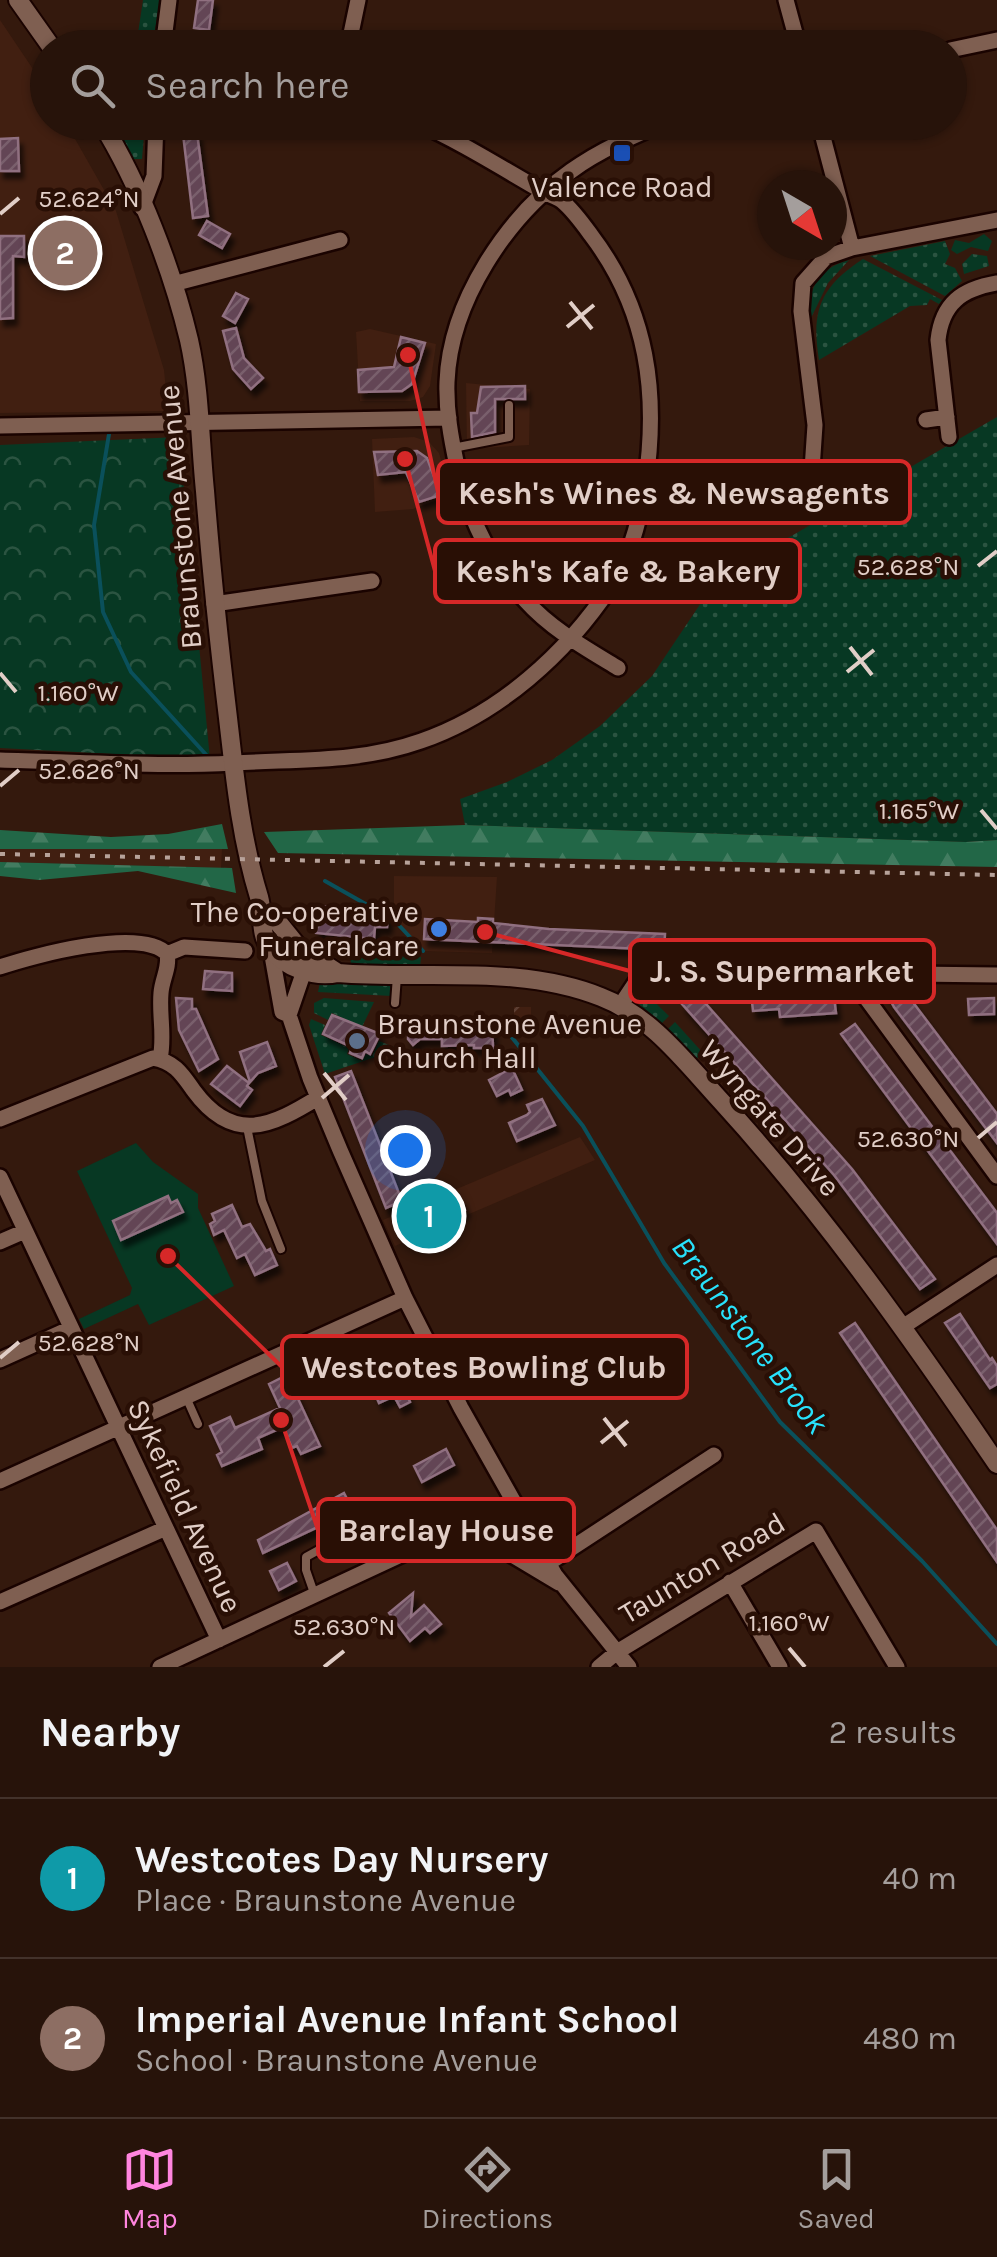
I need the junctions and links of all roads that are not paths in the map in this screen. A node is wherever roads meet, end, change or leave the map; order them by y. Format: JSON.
{"nodes":[{"id":1,"x":18,"y":0,"type":"edge"},
{"id":2,"x":169,"y":0,"type":"edge"},
{"id":3,"x":358,"y":0,"type":"edge"},
{"id":4,"x":786,"y":0,"type":"edge"},
{"id":5,"x":39,"y":30,"type":"edge"},
{"id":6,"x":165,"y":30,"type":"edge"},
{"id":7,"x":352,"y":30,"type":"edge"},
{"id":8,"x":794,"y":30,"type":"edge"},
{"id":9,"x":997,"y":40,"type":"edge"},
{"id":10,"x":967,"y":46,"type":"edge"},
{"id":11,"x":110,"y":140,"type":"edge"},
{"id":12,"x":155,"y":140,"type":"edge"},
{"id":13,"x":453,"y":140,"type":"edge"},
{"id":14,"x":628,"y":140,"type":"edge"},
{"id":15,"x":824,"y":140,"type":"edge"},
{"id":16,"x":544,"y":193,"type":"junction"},
{"id":17,"x":142,"y":208,"type":"junction"},
{"id":18,"x":997,"y":220,"type":"edge"},
{"id":19,"x":340,"y":240,"type":"dead end"},
{"id":20,"x":852,"y":248,"type":"junction"},
{"id":21,"x":997,"y":282,"type":"edge"},
{"id":22,"x":173,"y":284,"type":"junction"},
{"id":23,"x":509,"y":405,"type":"dead end"},
{"id":24,"x":948,"y":417,"type":"junction"},
{"id":25,"x":449,"y":418,"type":"junction"},
{"id":26,"x":926,"y":420,"type":"dead end"},
{"id":27,"x":199,"y":423,"type":"junction"},
{"id":28,"x":0,"y":426,"type":"edge"},
{"id":29,"x":949,"y":437,"type":"dead end"},
{"id":30,"x":453,"y":448,"type":"junction"},
{"id":31,"x":809,"y":504,"type":"dead end"},
{"id":32,"x":372,"y":581,"type":"dead end"},
{"id":33,"x":214,"y":604,"type":"junction"},
{"id":34,"x":570,"y":638,"type":"junction"},
{"id":35,"x":618,"y":668,"type":"dead end"},
{"id":36,"x":0,"y":760,"type":"edge"},
{"id":37,"x":233,"y":763,"type":"junction"},
{"id":38,"x":263,"y":913,"type":"junction"},
{"id":39,"x":245,"y":950,"type":"dead end"},
{"id":40,"x":271,"y":950,"type":"junction"},
{"id":41,"x":167,"y":954,"type":"junction"},
{"id":42,"x":302,"y":962,"type":"junction"},
{"id":43,"x":0,"y":967,"type":"edge"},
{"id":44,"x":860,"y":975,"type":"junction"},
{"id":45,"x":997,"y":975,"type":"edge"},
{"id":46,"x":397,"y":976,"type":"junction"},
{"id":47,"x":276,"y":988,"type":"junction"},
{"id":48,"x":396,"y":1003,"type":"dead end"},
{"id":49,"x":620,"y":1006,"type":"junction"},
{"id":50,"x":288,"y":1015,"type":"junction"},
{"id":51,"x":160,"y":1059,"type":"junction"},
{"id":52,"x":319,"y":1097,"type":"junction"},
{"id":53,"x":0,"y":1119,"type":"edge"},
{"id":54,"x":247,"y":1127,"type":"junction"},
{"id":55,"x":997,"y":1176,"type":"edge"},
{"id":56,"x":0,"y":1178,"type":"edge"},
{"id":57,"x":25,"y":1231,"type":"junction"},
{"id":58,"x":0,"y":1242,"type":"edge"},
{"id":59,"x":281,"y":1249,"type":"dead end"},
{"id":60,"x":997,"y":1266,"type":"edge"},
{"id":61,"x":405,"y":1298,"type":"junction"},
{"id":62,"x":904,"y":1326,"type":"junction"},
{"id":63,"x":70,"y":1328,"type":"junction"},
{"id":64,"x":0,"y":1360,"type":"edge"},
{"id":65,"x":186,"y":1397,"type":"junction"},
{"id":66,"x":198,"y":1424,"type":"dead end"},
{"id":67,"x":118,"y":1428,"type":"junction"},
{"id":68,"x":714,"y":1455,"type":"dead end"},
{"id":69,"x":997,"y":1464,"type":"edge"},
{"id":70,"x":0,"y":1481,"type":"edge"},
{"id":71,"x":164,"y":1529,"type":"junction"},
{"id":72,"x":531,"y":1531,"type":"junction"},
{"id":73,"x":346,"y":1535,"type":"dead end"},
{"id":74,"x":497,"y":1539,"type":"junction"},
{"id":75,"x":549,"y":1563,"type":"junction"},
{"id":76,"x":730,"y":1582,"type":"junction"},
{"id":77,"x":562,"y":1585,"type":"junction"},
{"id":78,"x":314,"y":1593,"type":"junction"},
{"id":79,"x":0,"y":1602,"type":"edge"},
{"id":80,"x":219,"y":1640,"type":"junction"},
{"id":81,"x":617,"y":1652,"type":"junction"},
{"id":82,"x":162,"y":1666,"type":"edge"},
{"id":83,"x":600,"y":1666,"type":"edge"},
{"id":84,"x":628,"y":1667,"type":"edge"},
{"id":85,"x":780,"y":1667,"type":"edge"},
{"id":86,"x":897,"y":1667,"type":"edge"}],
"edges":[{"from":1,"to":5,"type":"street"},
{"from":2,"to":6,"type":"street"},
{"from":3,"to":7,"type":"street"},
{"from":4,"to":8,"type":"street"},
{"from":9,"to":10,"type":"street"},
{"from":11,"to":17,"type":"street","name":"Braunstone Avenue"},
{"from":12,"to":17,"type":"street"},
{"from":13,"to":16,"type":"street"},
{"from":14,"to":16,"type":"street"},
{"from":15,"to":20,"type":"street"},
{"from":16,"to":25,"type":"street"},
{"from":16,"to":34,"type":"street"},
{"from":17,"to":22,"type":"street","name":"Braunstone Avenue"},
{"from":18,"to":20,"type":"street"},
{"from":19,"to":22,"type":"street"},
{"from":20,"to":31,"type":"street"},
{"from":21,"to":24,"type":"street"},
{"from":22,"to":27,"type":"street","name":"Braunstone Avenue"},
{"from":23,"to":30,"type":"lane"},
{"from":24,"to":26,"type":"street"},
{"from":24,"to":29,"type":"street"},
{"from":25,"to":27,"type":"street"},
{"from":25,"to":30,"type":"street"},
{"from":27,"to":28,"type":"street"},
{"from":27,"to":33,"type":"street","name":"Braunstone Avenue"},
{"from":30,"to":34,"type":"street"},
{"from":32,"to":33,"type":"street"},
{"from":33,"to":37,"type":"street","name":"Braunstone Avenue"},
{"from":34,"to":35,"type":"street"},
{"from":34,"to":37,"type":"street"},
{"from":36,"to":37,"type":"street"},
{"from":37,"to":38,"type":"street","name":"Braunstone Avenue"},
{"from":38,"to":40,"type":"street","name":"Braunstone Avenue"},
{"from":38,"to":42,"type":"street"},
{"from":39,"to":41,"type":"street"},
{"from":40,"to":42,"type":"street"},
{"from":40,"to":47,"type":"street","name":"Braunstone Avenue"},
{"from":41,"to":43,"type":"street"},
{"from":41,"to":51,"type":"street"},
{"from":42,"to":46,"type":"street","name":"Wyngate Drive"},
{"from":42,"to":47,"type":"street"},
{"from":42,"to":50,"type":"street"},
{"from":44,"to":45,"type":"street"},
{"from":44,"to":49,"type":"street"},
{"from":44,"to":55,"type":"street"},
{"from":46,"to":48,"type":"lane"},
{"from":46,"to":49,"type":"street","name":"Wyngate Drive"},
{"from":47,"to":50,"type":"street","name":"Braunstone Avenue"},
{"from":49,"to":62,"type":"street","name":"Wyngate Drive"},
{"from":50,"to":52,"type":"street","name":"Braunstone Avenue"},
{"from":51,"to":53,"type":"street"},
{"from":51,"to":54,"type":"street"},
{"from":52,"to":54,"type":"street"},
{"from":52,"to":61,"type":"street","name":"Braunstone Avenue"},
{"from":54,"to":59,"type":"lane"},
{"from":56,"to":57,"type":"street","name":"Sykefield Avenue"},
{"from":57,"to":58,"type":"street"},
{"from":57,"to":63,"type":"street","name":"Sykefield Avenue"},
{"from":60,"to":62,"type":"street"},
{"from":61,"to":65,"type":"street"},
{"from":61,"to":72,"type":"street","name":"Braunstone Avenue"},
{"from":62,"to":69,"type":"street","name":"Wyngate Drive"},
{"from":63,"to":64,"type":"street"},
{"from":63,"to":67,"type":"street","name":"Sykefield Avenue"},
{"from":65,"to":66,"type":"lane"},
{"from":65,"to":67,"type":"street"},
{"from":67,"to":70,"type":"street"},
{"from":67,"to":71,"type":"street","name":"Sykefield Avenue"},
{"from":68,"to":75,"type":"street"},
{"from":71,"to":79,"type":"street"},
{"from":71,"to":80,"type":"street","name":"Sykefield Avenue"},
{"from":72,"to":74,"type":"street"},
{"from":72,"to":75,"type":"street","name":"Braunstone Avenue"},
{"from":73,"to":78,"type":"lane"},
{"from":74,"to":77,"type":"street"},
{"from":74,"to":78,"type":"street"},
{"from":75,"to":77,"type":"street","name":"Braunstone Avenue"},
{"from":76,"to":81,"type":"street","name":"Taunton Road"},
{"from":76,"to":85,"type":"street"},
{"from":76,"to":86,"type":"street","name":"Taunton Road"},
{"from":77,"to":81,"type":"street"},
{"from":78,"to":80,"type":"street"},
{"from":80,"to":82,"type":"street"},
{"from":81,"to":83,"type":"street","name":"Taunton Road"},
{"from":81,"to":84,"type":"street"}]}
